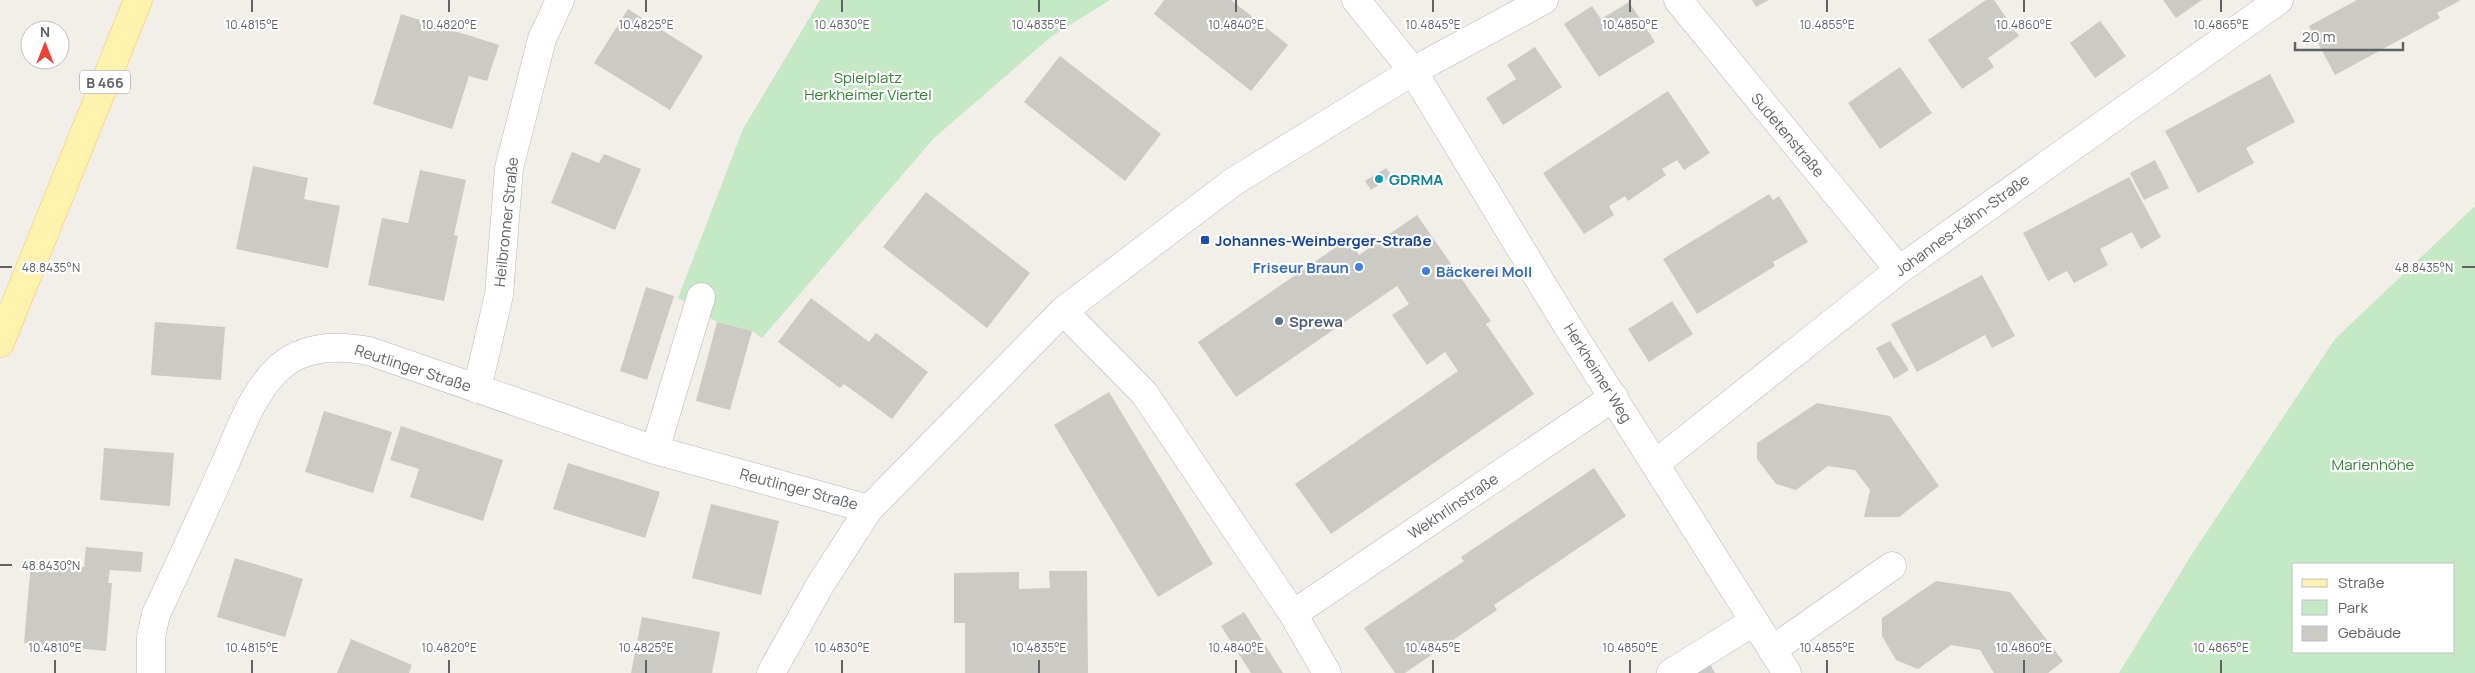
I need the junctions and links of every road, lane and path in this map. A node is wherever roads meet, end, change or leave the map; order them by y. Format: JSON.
{"nodes":[{"id":1,"x":138,"y":0,"type":"edge"},
{"id":2,"x":560,"y":0,"type":"edge"},
{"id":3,"x":1356,"y":0,"type":"edge"},
{"id":4,"x":1544,"y":0,"type":"edge"},
{"id":5,"x":1678,"y":0,"type":"edge"},
{"id":6,"x":2280,"y":0,"type":"edge"},
{"id":7,"x":1413,"y":71,"type":"junction"},
{"id":8,"x":1900,"y":270,"type":"junction"},
{"id":9,"x":702,"y":297,"type":"dead end"},
{"id":10,"x":1063,"y":311,"type":"junction"},
{"id":11,"x":0,"y":344,"type":"edge"},
{"id":12,"x":477,"y":389,"type":"junction"},
{"id":13,"x":1614,"y":397,"type":"junction"},
{"id":14,"x":655,"y":450,"type":"junction"},
{"id":15,"x":1655,"y":464,"type":"junction"},
{"id":16,"x":869,"y":509,"type":"junction"},
{"id":17,"x":1892,"y":566,"type":"dead end"},
{"id":18,"x":1293,"y":614,"type":"junction"},
{"id":19,"x":1753,"y":622,"type":"junction"},
{"id":20,"x":1772,"y":650,"type":"junction"},
{"id":21,"x":151,"y":673,"type":"edge"},
{"id":22,"x":771,"y":673,"type":"edge"},
{"id":23,"x":1327,"y":673,"type":"edge"},
{"id":24,"x":1672,"y":673,"type":"edge"},
{"id":25,"x":1787,"y":673,"type":"edge"}],
"edges":[{"from":1,"to":11,"type":"main road","number":"B 466"},
{"from":2,"to":12,"type":"street","name":"Heilbronner Straße"},
{"from":3,"to":7,"type":"street"},
{"from":4,"to":7,"type":"street"},
{"from":5,"to":8,"type":"street","name":"Sudetenstraße"},
{"from":6,"to":8,"type":"street","name":"Johannes-Kähn-Straße"},
{"from":7,"to":10,"type":"street"},
{"from":7,"to":13,"type":"street","name":"Herkheimer Weg"},
{"from":8,"to":15,"type":"street","name":"Johannes-Kähn-Straße"},
{"from":9,"to":14,"type":"street"},
{"from":10,"to":16,"type":"street"},
{"from":10,"to":18,"type":"street"},
{"from":12,"to":14,"type":"street","name":"Reutlinger Straße"},
{"from":12,"to":21,"type":"street","name":"Reutlinger Straße"},
{"from":13,"to":15,"type":"street","name":"Herkheimer Weg"},
{"from":13,"to":18,"type":"street","name":"Wekhrlinstraße"},
{"from":14,"to":16,"type":"street","name":"Reutlinger Straße"},
{"from":15,"to":19,"type":"street","name":"Herkheimer Weg"},
{"from":16,"to":22,"type":"street"},
{"from":17,"to":20,"type":"street"},
{"from":18,"to":23,"type":"street"},
{"from":19,"to":20,"type":"street","name":"Herkheimer Weg"},
{"from":19,"to":24,"type":"street"},
{"from":20,"to":25,"type":"street","name":"Herkheimer Weg"}]}
